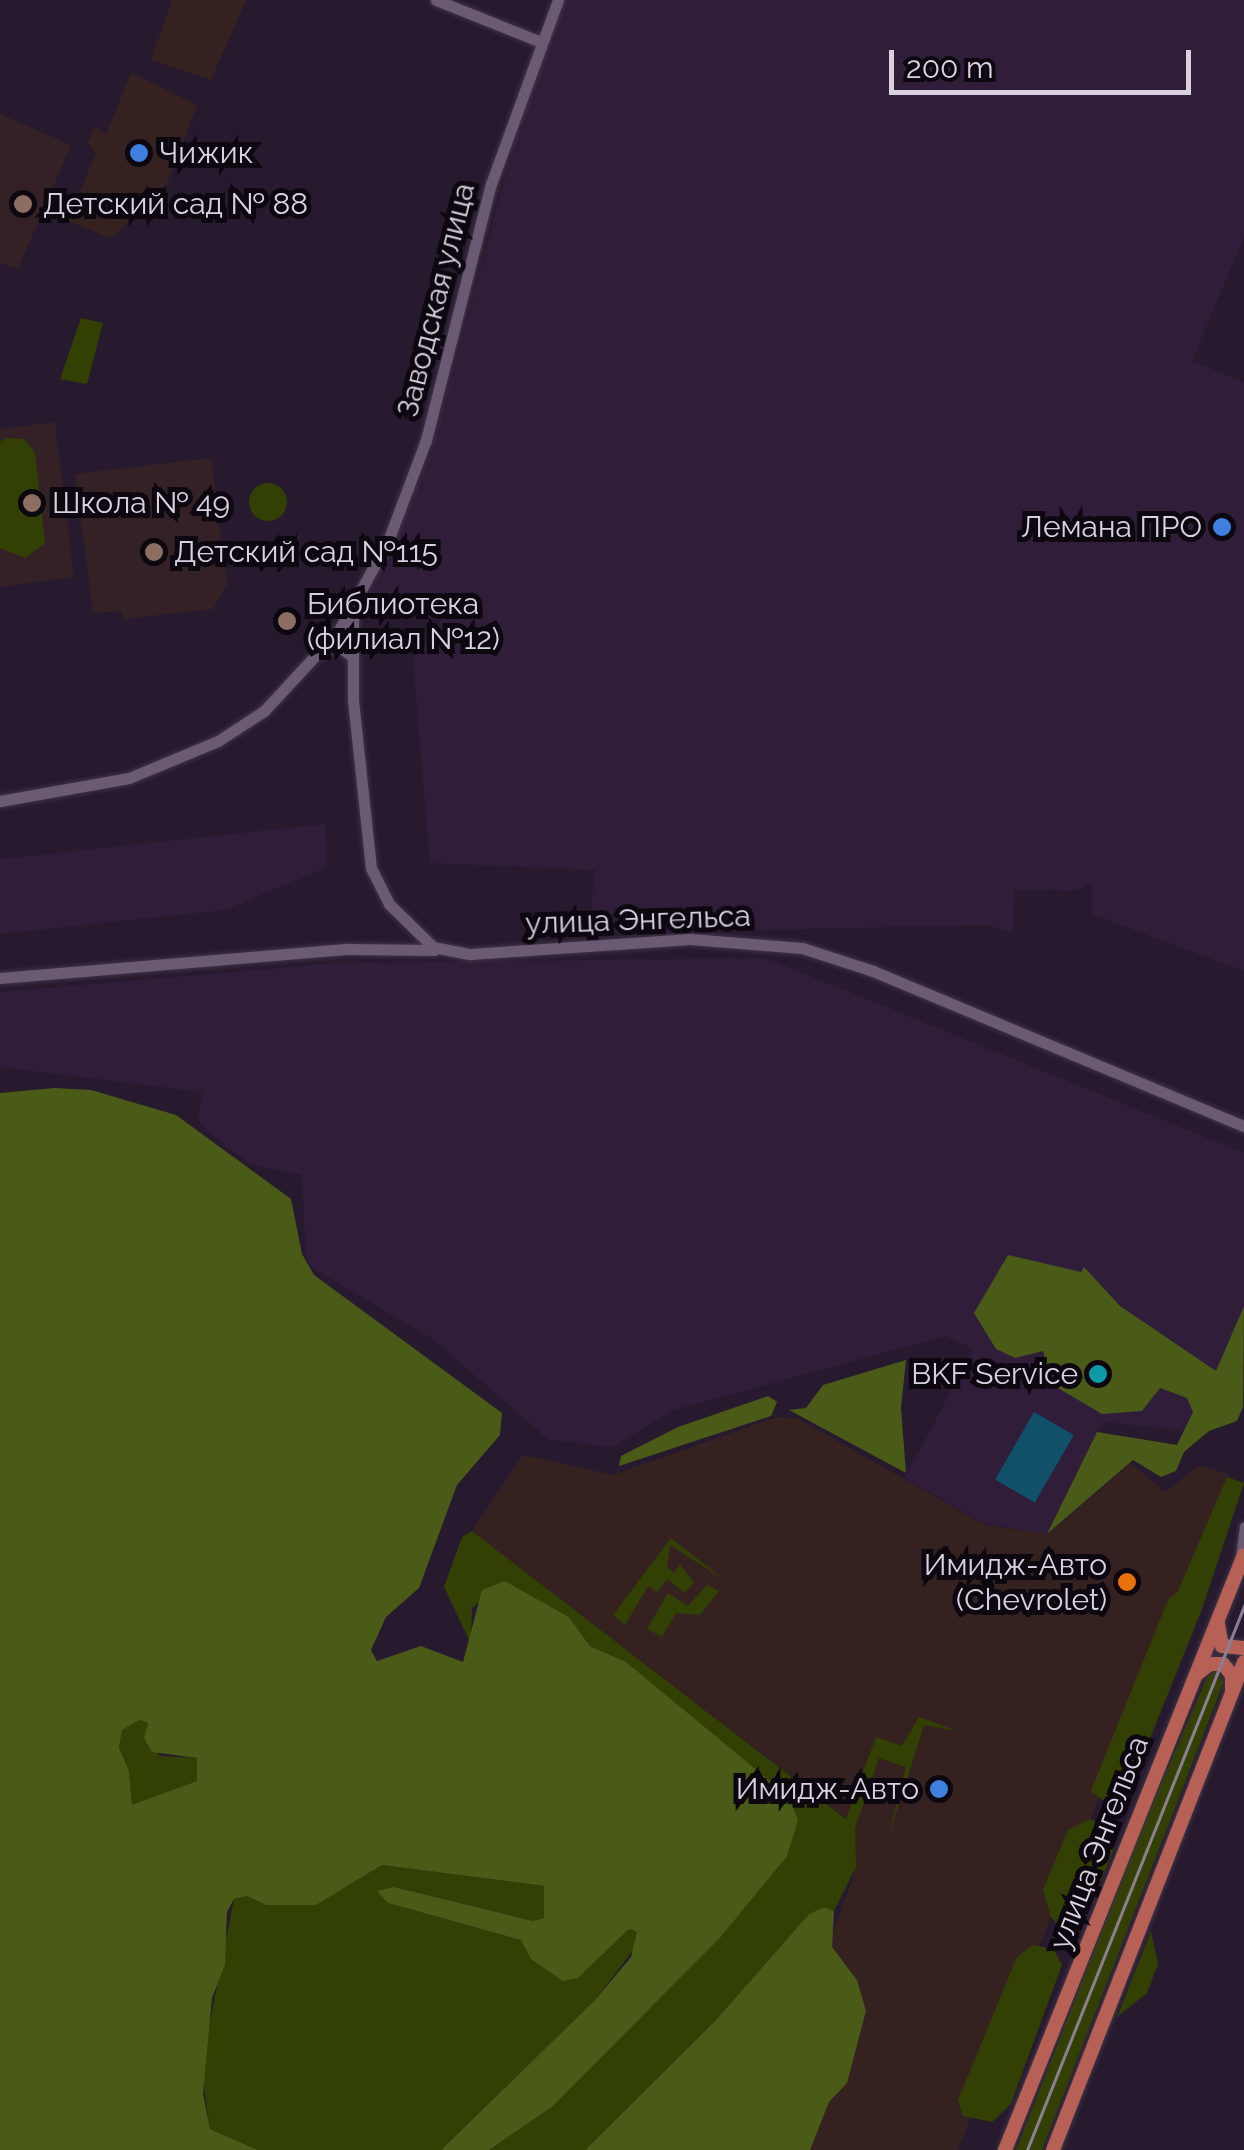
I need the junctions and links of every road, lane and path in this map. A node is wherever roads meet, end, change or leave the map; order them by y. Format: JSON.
{"nodes":[{"id":1,"x":436,"y":0,"type":"edge"},
{"id":2,"x":558,"y":0,"type":"edge"},
{"id":3,"x":541,"y":42,"type":"junction"},
{"id":4,"x":352,"y":608,"type":"junction"},
{"id":5,"x":322,"y":652,"type":"junction"},
{"id":6,"x":352,"y":657,"type":"junction"},
{"id":7,"x":0,"y":801,"type":"edge"},
{"id":8,"x":442,"y":950,"type":"junction"},
{"id":9,"x":0,"y":978,"type":"edge"},
{"id":10,"x":1244,"y":1126,"type":"edge"},
{"id":11,"x":1244,"y":1526,"type":"edge"},
{"id":12,"x":1241,"y":1562,"type":"edge"},
{"id":13,"x":1222,"y":1609,"type":"junction"},
{"id":14,"x":1244,"y":1648,"type":"edge"},
{"id":15,"x":1244,"y":1662,"type":"edge"},
{"id":16,"x":1190,"y":1687,"type":"junction"},
{"id":17,"x":1229,"y":1700,"type":"junction"},
{"id":18,"x":1005,"y":2150,"type":"edge"},
{"id":19,"x":1052,"y":2150,"type":"edge"}],
"edges":[{"from":1,"to":3,"type":"street"},
{"from":2,"to":3,"type":"street","name":"Заводская улица"},
{"from":3,"to":4,"type":"street","name":"Заводская улица"},
{"from":4,"to":5,"type":"street","name":"Заводская улица"},
{"from":4,"to":6,"type":"street","name":"Заводская улица"},
{"from":5,"to":6,"type":"street"},
{"from":5,"to":7,"type":"street","name":"Заводская улица"},
{"from":6,"to":8,"type":"street"},
{"from":8,"to":9,"type":"street","name":"улица Энгельса"},
{"from":8,"to":10,"type":"street","name":"улица Энгельса"},
{"from":11,"to":12,"type":"street"},
{"from":12,"to":13,"type":"main road","name":"улица Энгельса"},
{"from":13,"to":14,"type":"main road"},
{"from":13,"to":16,"type":"main road","name":"улица Энгельса"},
{"from":15,"to":17,"type":"main road"},
{"from":16,"to":17,"type":"main road"},
{"from":16,"to":18,"type":"main road","name":"улица Энгельса"},
{"from":17,"to":19,"type":"main road"}]}
